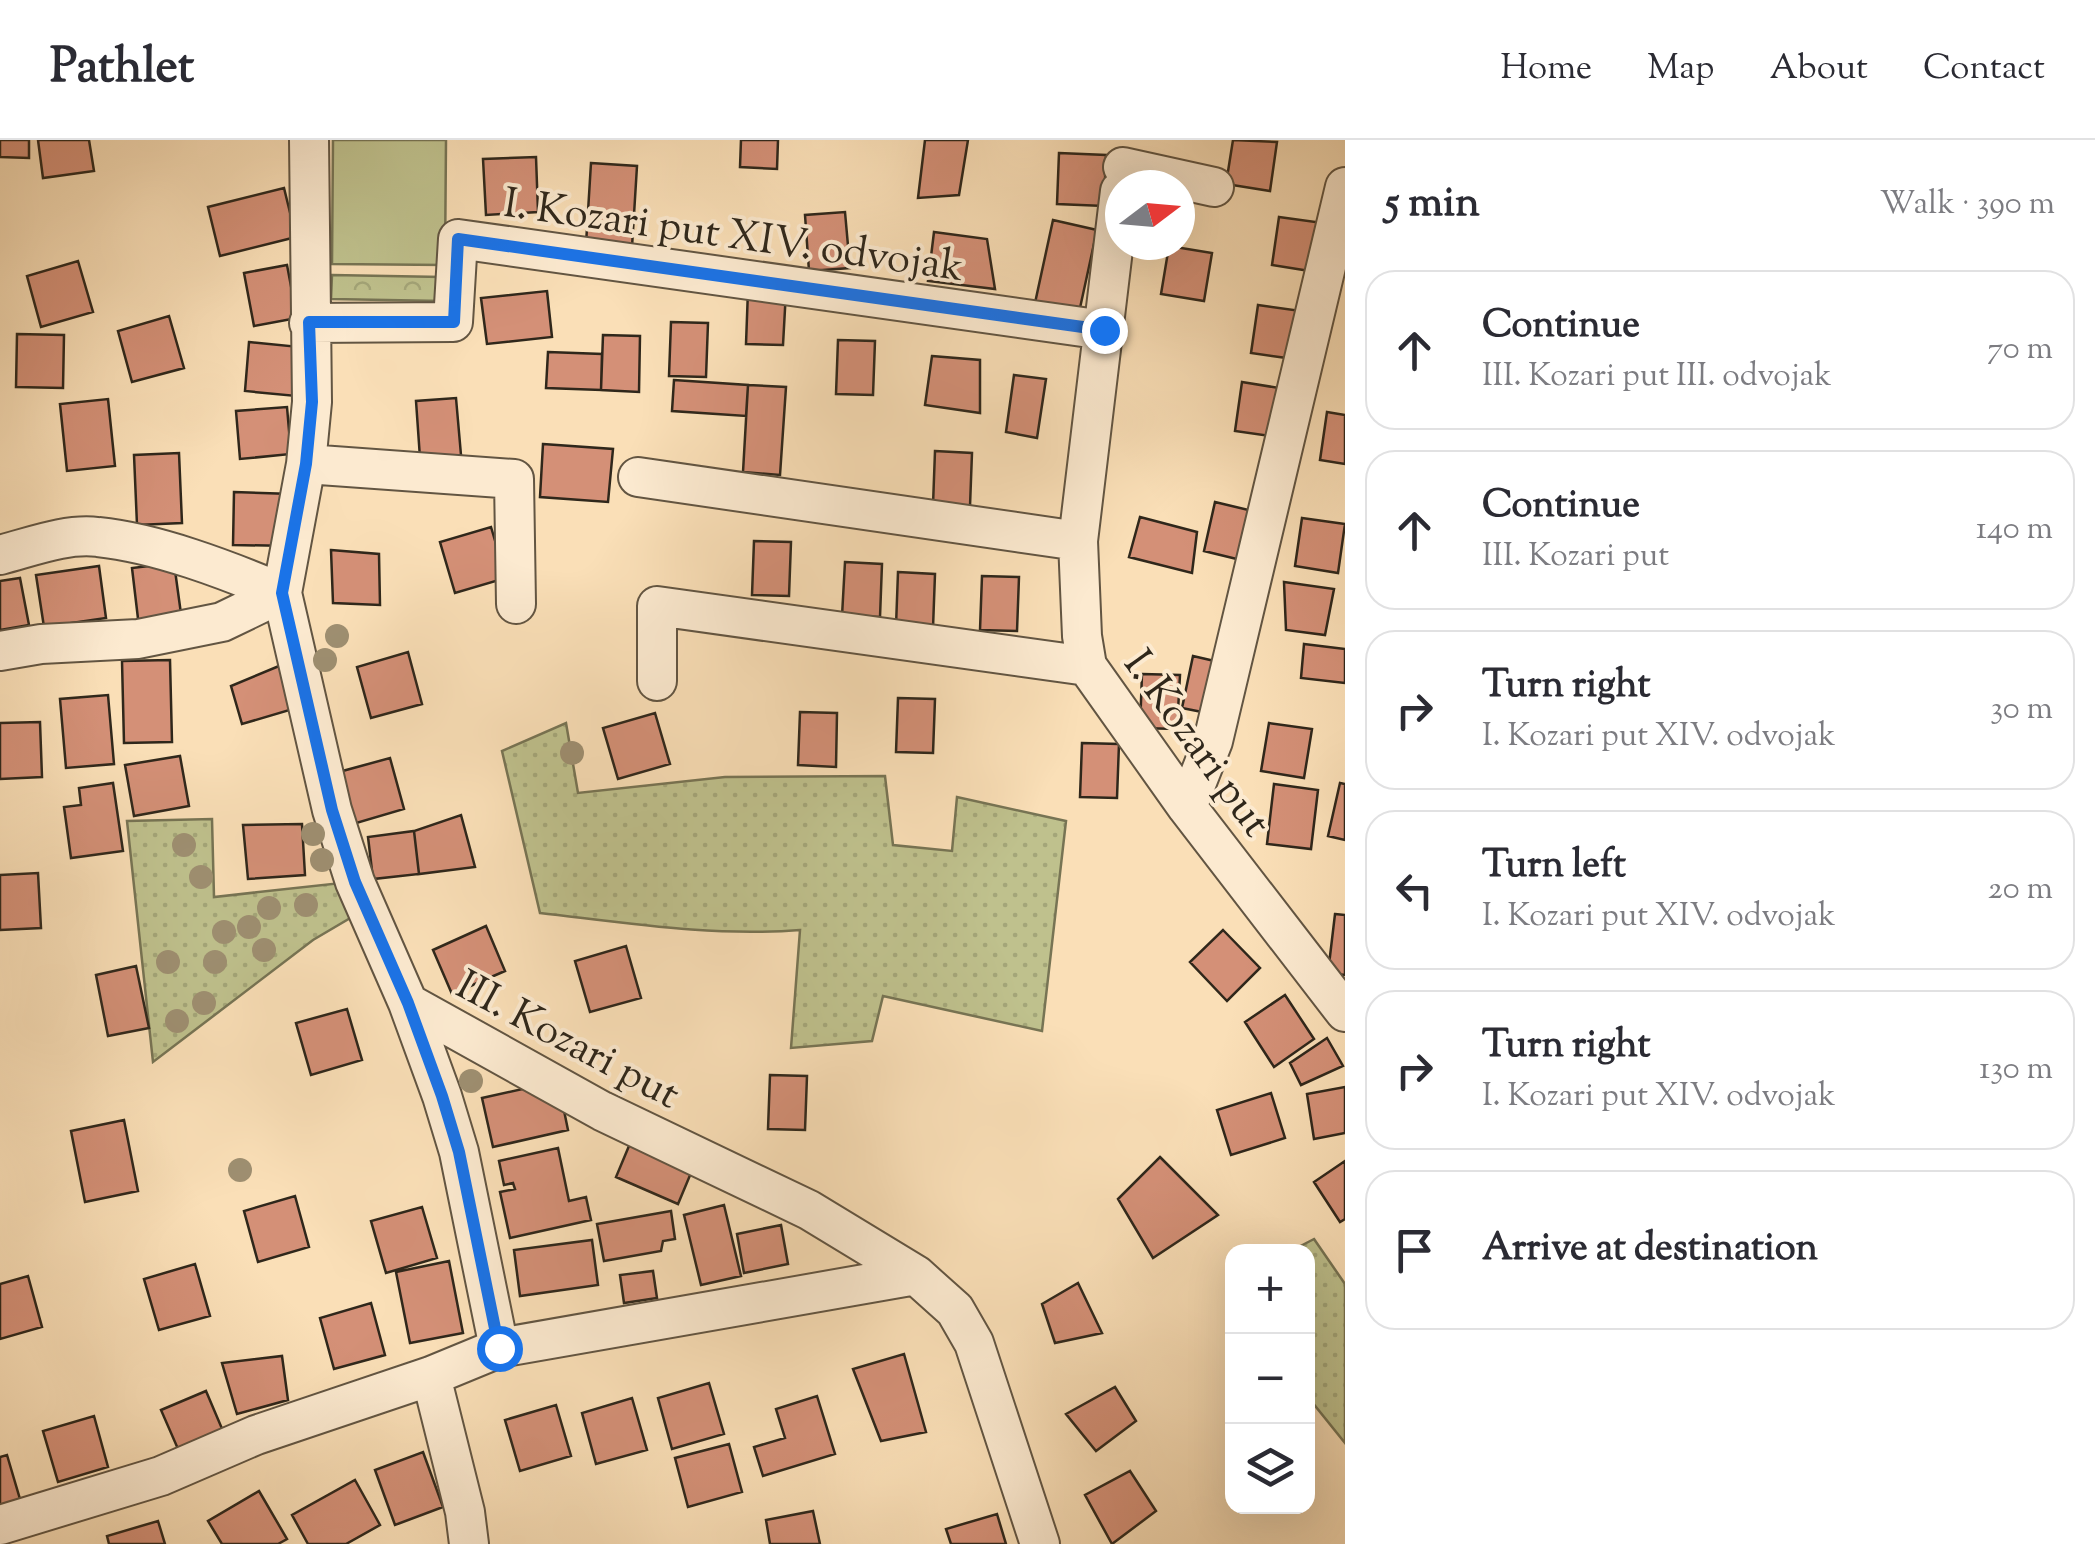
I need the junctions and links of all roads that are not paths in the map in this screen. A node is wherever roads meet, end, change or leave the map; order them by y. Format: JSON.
{"nodes":[{"id":1,"x":309,"y":140,"type":"edge"},
{"id":2,"x":1195,"y":184,"type":"edge"},
{"id":3,"x":1214,"y":187,"type":"dead end"},
{"id":4,"x":1345,"y":187,"type":"edge"},
{"id":5,"x":1112,"y":260,"type":"edge"},
{"id":6,"x":309,"y":322,"type":"junction"},
{"id":7,"x":1104,"y":330,"type":"junction"},
{"id":8,"x":306,"y":464,"type":"junction"},
{"id":9,"x":638,"y":476,"type":"dead end"},
{"id":10,"x":0,"y":542,"type":"edge"},
{"id":11,"x":1078,"y":542,"type":"junction"},
{"id":12,"x":0,"y":555,"type":"edge"},
{"id":13,"x":282,"y":593,"type":"junction"},
{"id":14,"x":516,"y":604,"type":"dead end"},
{"id":15,"x":0,"y":650,"type":"edge"},
{"id":16,"x":1087,"y":666,"type":"junction"},
{"id":17,"x":656,"y":680,"type":"dead end"},
{"id":18,"x":1187,"y":808,"type":"junction"},
{"id":19,"x":408,"y":1003,"type":"junction"},
{"id":20,"x":1345,"y":1012,"type":"edge"},
{"id":21,"x":916,"y":1275,"type":"junction"},
{"id":22,"x":499,"y":1348,"type":"junction"},
{"id":23,"x":430,"y":1376,"type":"junction"},
{"id":24,"x":0,"y":1525,"type":"edge"},
{"id":25,"x":469,"y":1544,"type":"edge"},
{"id":26,"x":1040,"y":1544,"type":"edge"}],
"edges":[{"from":1,"to":6,"type":"street","name":"III. Kozari put"},
{"from":2,"to":3,"type":"street"},
{"from":4,"to":18,"type":"street"},
{"from":5,"to":7,"type":"street","name":"I. Kozari put"},
{"from":6,"to":7,"type":"street","name":"I. Kozari put XIV. odvojak"},
{"from":6,"to":8,"type":"street","name":"III. Kozari put"},
{"from":7,"to":11,"type":"street","name":"I. Kozari put"},
{"from":8,"to":13,"type":"street","name":"III. Kozari put"},
{"from":8,"to":14,"type":"street"},
{"from":9,"to":11,"type":"street"},
{"from":10,"to":12,"type":"street"},
{"from":11,"to":16,"type":"street","name":"I. Kozari put"},
{"from":12,"to":13,"type":"street"},
{"from":13,"to":15,"type":"street"},
{"from":13,"to":19,"type":"street","name":"III. Kozari put"},
{"from":16,"to":17,"type":"street"},
{"from":16,"to":18,"type":"street","name":"I. Kozari put"},
{"from":18,"to":20,"type":"street","name":"I. Kozari put"},
{"from":19,"to":21,"type":"street","name":"III. Kozari put"},
{"from":19,"to":22,"type":"street"},
{"from":21,"to":22,"type":"street"},
{"from":21,"to":26,"type":"street","name":"III. Kozari put"},
{"from":22,"to":23,"type":"street"},
{"from":23,"to":24,"type":"street"},
{"from":23,"to":25,"type":"street"}]}
